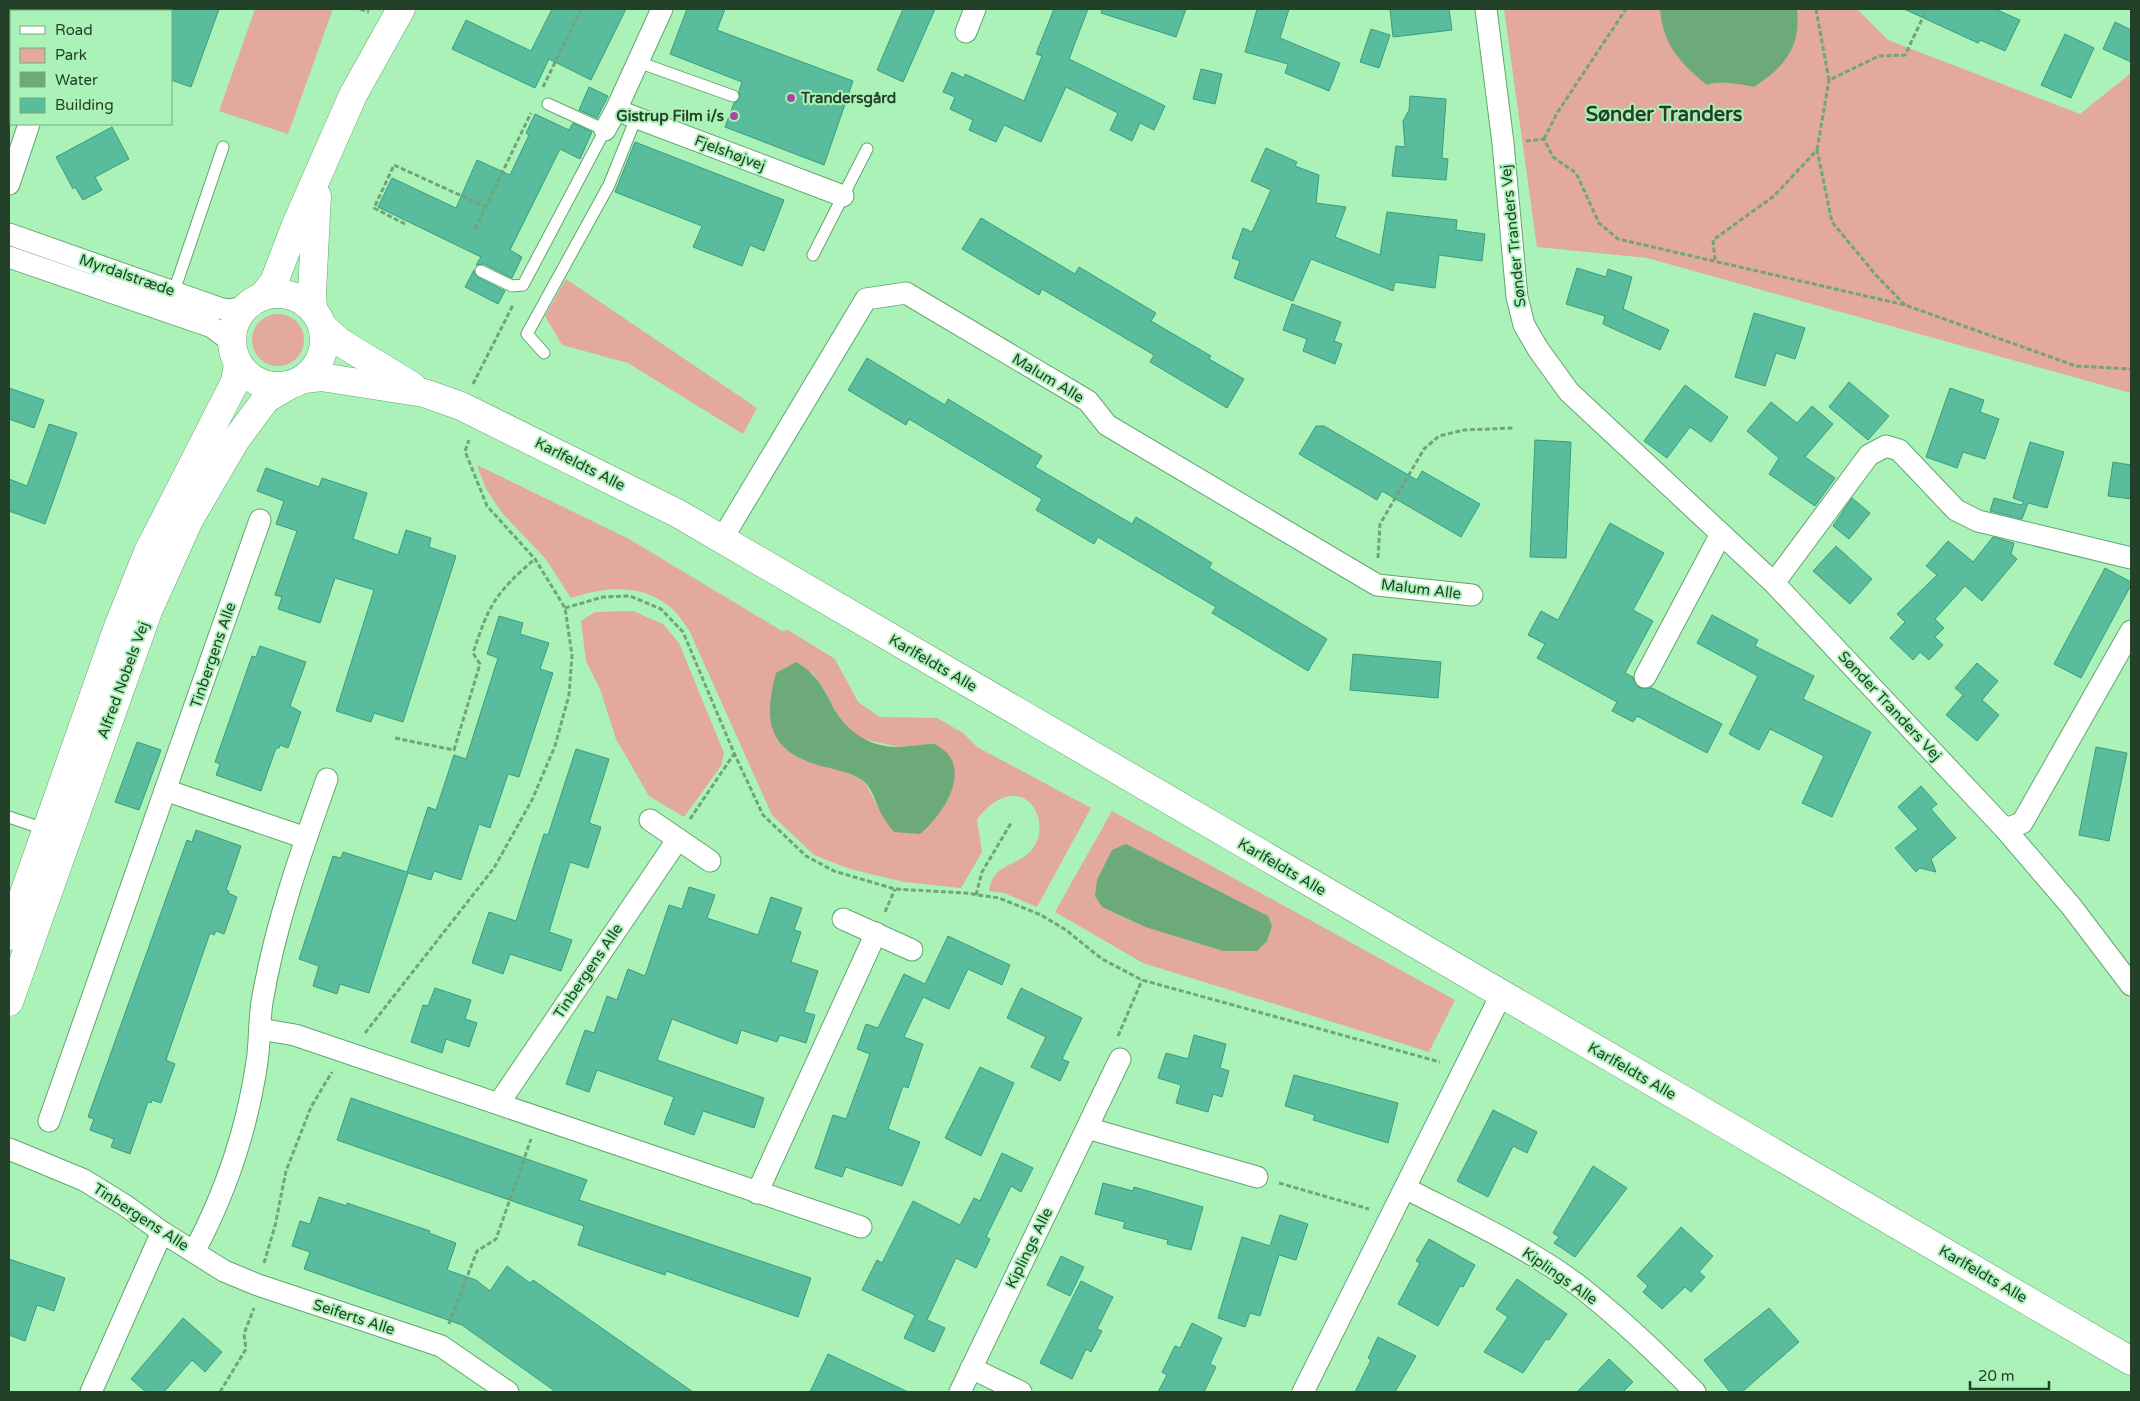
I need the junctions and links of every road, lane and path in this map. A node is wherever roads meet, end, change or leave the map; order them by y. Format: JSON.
{"nodes":[{"id":1,"x":401,"y":9,"type":"edge"},
{"id":2,"x":581,"y":9,"type":"edge"},
{"id":3,"x":662,"y":9,"type":"edge"},
{"id":4,"x":975,"y":9,"type":"edge"},
{"id":5,"x":1486,"y":9,"type":"edge"},
{"id":6,"x":1626,"y":9,"type":"edge"},
{"id":7,"x":1816,"y":9,"type":"edge"},
{"id":8,"x":1927,"y":9,"type":"edge"},
{"id":9,"x":966,"y":32,"type":"dead end"},
{"id":10,"x":638,"y":62,"type":"junction"},
{"id":11,"x":1830,"y":80,"type":"junction"},
{"id":12,"x":541,"y":91,"type":"dead end"},
{"id":13,"x":733,"y":96,"type":"dead end"},
{"id":14,"x":548,"y":104,"type":"dead end"},
{"id":15,"x":533,"y":108,"type":"dead end"},
{"id":16,"x":626,"y":114,"type":"junction"},
{"id":17,"x":29,"y":125,"type":"edge"},
{"id":18,"x":605,"y":130,"type":"junction"},
{"id":19,"x":1544,"y":139,"type":"junction"},
{"id":20,"x":1503,"y":143,"type":"junction"},
{"id":21,"x":223,"y":147,"type":"dead end"},
{"id":22,"x":867,"y":149,"type":"dead end"},
{"id":23,"x":1817,"y":150,"type":"junction"},
{"id":24,"x":318,"y":177,"type":"junction"},
{"id":25,"x":9,"y":184,"type":"edge"},
{"id":26,"x":843,"y":196,"type":"junction"},
{"id":27,"x":486,"y":207,"type":"junction"},
{"id":28,"x":405,"y":224,"type":"dead end"},
{"id":29,"x":475,"y":229,"type":"dead end"},
{"id":30,"x":9,"y":234,"type":"edge"},
{"id":31,"x":813,"y":254,"type":"dead end"},
{"id":32,"x":9,"y":257,"type":"edge"},
{"id":33,"x":1715,"y":260,"type":"junction"},
{"id":34,"x":481,"y":271,"type":"dead end"},
{"id":35,"x":523,"y":285,"type":"junction"},
{"id":36,"x":174,"y":291,"type":"junction"},
{"id":37,"x":254,"y":302,"type":"junction"},
{"id":38,"x":1905,"y":305,"type":"junction"},
{"id":39,"x":167,"y":311,"type":"junction"},
{"id":40,"x":318,"y":318,"type":"junction"},
{"id":41,"x":235,"y":353,"type":"junction"},
{"id":42,"x":544,"y":353,"type":"dead end"},
{"id":43,"x":2131,"y":369,"type":"edge"},
{"id":44,"x":296,"y":383,"type":"junction"},
{"id":45,"x":424,"y":393,"type":"junction"},
{"id":46,"x":471,"y":410,"type":"junction"},
{"id":47,"x":1514,"y":428,"type":"dead end"},
{"id":48,"x":260,"y":520,"type":"dead end"},
{"id":49,"x":1721,"y":534,"type":"junction"},
{"id":50,"x":722,"y":539,"type":"junction"},
{"id":51,"x":2131,"y":558,"type":"edge"},
{"id":52,"x":535,"y":560,"type":"junction"},
{"id":53,"x":1774,"y":583,"type":"junction"},
{"id":54,"x":1377,"y":585,"type":"junction"},
{"id":55,"x":1472,"y":595,"type":"dead end"},
{"id":56,"x":565,"y":608,"type":"junction"},
{"id":57,"x":2131,"y":631,"type":"edge"},
{"id":58,"x":1645,"y":677,"type":"dead end"},
{"id":59,"x":395,"y":738,"type":"dead end"},
{"id":60,"x":734,"y":753,"type":"junction"},
{"id":61,"x":327,"y":779,"type":"dead end"},
{"id":62,"x":165,"y":790,"type":"junction"},
{"id":63,"x":9,"y":817,"type":"edge"},
{"id":64,"x":650,"y":820,"type":"dead end"},
{"id":65,"x":1012,"y":823,"type":"dead end"},
{"id":66,"x":2005,"y":829,"type":"junction"},
{"id":67,"x":56,"y":834,"type":"junction"},
{"id":68,"x":306,"y":838,"type":"junction"},
{"id":69,"x":678,"y":839,"type":"junction"},
{"id":70,"x":710,"y":862,"type":"dead end"},
{"id":71,"x":976,"y":895,"type":"junction"},
{"id":72,"x":843,"y":919,"type":"dead end"},
{"id":73,"x":876,"y":933,"type":"junction"},
{"id":74,"x":9,"y":936,"type":"edge"},
{"id":75,"x":912,"y":950,"type":"dead end"},
{"id":76,"x":1142,"y":980,"type":"junction"},
{"id":77,"x":2131,"y":984,"type":"edge"},
{"id":78,"x":1501,"y":995,"type":"junction"},
{"id":79,"x":9,"y":1002,"type":"edge"},
{"id":80,"x":260,"y":1028,"type":"junction"},
{"id":81,"x":349,"y":1052,"type":"junction"},
{"id":82,"x":1120,"y":1059,"type":"joint"},
{"id":83,"x":1464,"y":1069,"type":"junction"},
{"id":84,"x":499,"y":1103,"type":"junction"},
{"id":85,"x":538,"y":1117,"type":"junction"},
{"id":86,"x":49,"y":1121,"type":"dead end"},
{"id":87,"x":1087,"y":1128,"type":"junction"},
{"id":88,"x":9,"y":1149,"type":"edge"},
{"id":89,"x":1258,"y":1177,"type":"joint"},
{"id":90,"x":1405,"y":1188,"type":"junction"},
{"id":91,"x":757,"y":1193,"type":"junction"},
{"id":92,"x":1391,"y":1216,"type":"junction"},
{"id":93,"x":861,"y":1227,"type":"dead end"},
{"id":94,"x":162,"y":1232,"type":"junction"},
{"id":95,"x":194,"y":1252,"type":"junction"},
{"id":96,"x":258,"y":1285,"type":"junction"},
{"id":97,"x":441,"y":1346,"type":"junction"},
{"id":98,"x":2131,"y":1361,"type":"edge"},
{"id":99,"x":971,"y":1368,"type":"junction"},
{"id":100,"x":91,"y":1392,"type":"edge"},
{"id":101,"x":220,"y":1392,"type":"edge"},
{"id":102,"x":508,"y":1392,"type":"edge"},
{"id":103,"x":960,"y":1392,"type":"edge"},
{"id":104,"x":1021,"y":1392,"type":"edge"},
{"id":105,"x":1304,"y":1392,"type":"edge"},
{"id":106,"x":1694,"y":1392,"type":"edge"}],
"edges":[{"from":1,"to":24,"type":"street"},
{"from":2,"to":12,"type":"path"},
{"from":3,"to":10,"type":"street"},
{"from":4,"to":9,"type":"street"},
{"from":5,"to":20,"type":"street","name":"Sønder Tranders Vej"},
{"from":6,"to":19,"type":"path"},
{"from":7,"to":11,"type":"path"},
{"from":8,"to":11,"type":"path"},
{"from":10,"to":13,"type":"lane"},
{"from":10,"to":16,"type":"street"},
{"from":11,"to":23,"type":"path"},
{"from":14,"to":18,"type":"lane"},
{"from":15,"to":27,"type":"path"},
{"from":16,"to":18,"type":"street"},
{"from":16,"to":26,"type":"street","name":"Fjelshøjvej"},
{"from":16,"to":42,"type":"lane"},
{"from":17,"to":25,"type":"street"},
{"from":18,"to":35,"type":"lane"},
{"from":19,"to":20,"type":"path"},
{"from":19,"to":33,"type":"path"},
{"from":20,"to":49,"type":"street","name":"Sønder Tranders Vej"},
{"from":21,"to":36,"type":"lane"},
{"from":22,"to":26,"type":"lane"},
{"from":23,"to":33,"type":"path"},
{"from":23,"to":38,"type":"path"},
{"from":24,"to":37,"type":"street"},
{"from":24,"to":40,"type":"street"},
{"from":26,"to":31,"type":"lane"},
{"from":27,"to":28,"type":"path"},
{"from":27,"to":29,"type":"path"},
{"from":30,"to":36,"type":"street","name":"Myrdalstræde"},
{"from":32,"to":39,"type":"street","name":"Myrdalstræde"},
{"from":33,"to":38,"type":"path"},
{"from":34,"to":35,"type":"lane"},
{"from":35,"to":46,"type":"path"},
{"from":36,"to":37,"type":"street","name":"Myrdalstræde"},
{"from":36,"to":39,"type":"lane"},
{"from":37,"to":40,"type":"street"},
{"from":37,"to":41,"type":"street"},
{"from":38,"to":43,"type":"path"},
{"from":39,"to":41,"type":"street","name":"Myrdalstræde"},
{"from":40,"to":44,"type":"street"},
{"from":40,"to":45,"type":"street","name":"Karlfeldts Alle"},
{"from":41,"to":44,"type":"street"},
{"from":41,"to":67,"type":"street","name":"Alfred Nobels Vej"},
{"from":44,"to":45,"type":"street","name":"Karlfeldts Alle"},
{"from":44,"to":67,"type":"street","name":"Alfred Nobels Vej"},
{"from":45,"to":46,"type":"street","name":"Karlfeldts Alle"},
{"from":46,"to":50,"type":"street","name":"Karlfeldts Alle"},
{"from":46,"to":52,"type":"path"},
{"from":47,"to":54,"type":"path"},
{"from":48,"to":62,"type":"street","name":"Tinbergens Alle"},
{"from":49,"to":53,"type":"street","name":"Sønder Tranders Vej"},
{"from":49,"to":58,"type":"street"},
{"from":50,"to":54,"type":"street","name":"Malum Alle"},
{"from":50,"to":78,"type":"street","name":"Karlfeldts Alle"},
{"from":51,"to":53,"type":"street"},
{"from":52,"to":56,"type":"path"},
{"from":52,"to":59,"type":"path"},
{"from":53,"to":66,"type":"street","name":"Sønder Tranders Vej"},
{"from":54,"to":55,"type":"street","name":"Malum Alle"},
{"from":56,"to":60,"type":"path"},
{"from":56,"to":81,"type":"path"},
{"from":57,"to":66,"type":"street"},
{"from":60,"to":69,"type":"path"},
{"from":60,"to":71,"type":"path"},
{"from":61,"to":68,"type":"street","name":"Tinbergens Alle"},
{"from":62,"to":68,"type":"street"},
{"from":62,"to":86,"type":"street","name":"Tinbergens Alle"},
{"from":63,"to":67,"type":"lane"},
{"from":64,"to":69,"type":"street"},
{"from":65,"to":71,"type":"path"},
{"from":66,"to":77,"type":"street","name":"Sønder Tranders Vej"},
{"from":67,"to":74,"type":"street","name":"Alfred Nobels Vej"},
{"from":67,"to":79,"type":"street","name":"Alfred Nobels Vej"},
{"from":68,"to":80,"type":"street","name":"Tinbergens Alle"},
{"from":69,"to":70,"type":"street"},
{"from":69,"to":84,"type":"street","name":"Tinbergens Alle"},
{"from":71,"to":76,"type":"path"},
{"from":72,"to":73,"type":"street"},
{"from":73,"to":75,"type":"street"},
{"from":73,"to":91,"type":"street"},
{"from":76,"to":82,"type":"path"},
{"from":76,"to":83,"type":"path"},
{"from":78,"to":83,"type":"street"},
{"from":78,"to":98,"type":"street","name":"Karlfeldts Alle"},
{"from":80,"to":81,"type":"street"},
{"from":80,"to":95,"type":"street","name":"Tinbergens Alle"},
{"from":81,"to":84,"type":"street"},
{"from":81,"to":96,"type":"path"},
{"from":82,"to":87,"type":"street","name":"Kiplings Alle"},
{"from":83,"to":90,"type":"street"},
{"from":84,"to":85,"type":"street"},
{"from":85,"to":91,"type":"street"},
{"from":85,"to":97,"type":"path"},
{"from":87,"to":89,"type":"street"},
{"from":87,"to":99,"type":"street","name":"Kiplings Alle"},
{"from":88,"to":94,"type":"street","name":"Tinbergens Alle"},
{"from":89,"to":92,"type":"path"},
{"from":90,"to":92,"type":"street"},
{"from":90,"to":106,"type":"street","name":"Kiplings Alle"},
{"from":91,"to":93,"type":"street"},
{"from":92,"to":105,"type":"street"},
{"from":94,"to":95,"type":"street","name":"Tinbergens Alle"},
{"from":94,"to":100,"type":"street"},
{"from":95,"to":96,"type":"street","name":"Seiferts Alle"},
{"from":96,"to":97,"type":"street","name":"Seiferts Alle"},
{"from":96,"to":101,"type":"path"},
{"from":97,"to":102,"type":"street","name":"Seiferts Alle"},
{"from":99,"to":103,"type":"street","name":"Kiplings Alle"},
{"from":99,"to":104,"type":"street"}]}
